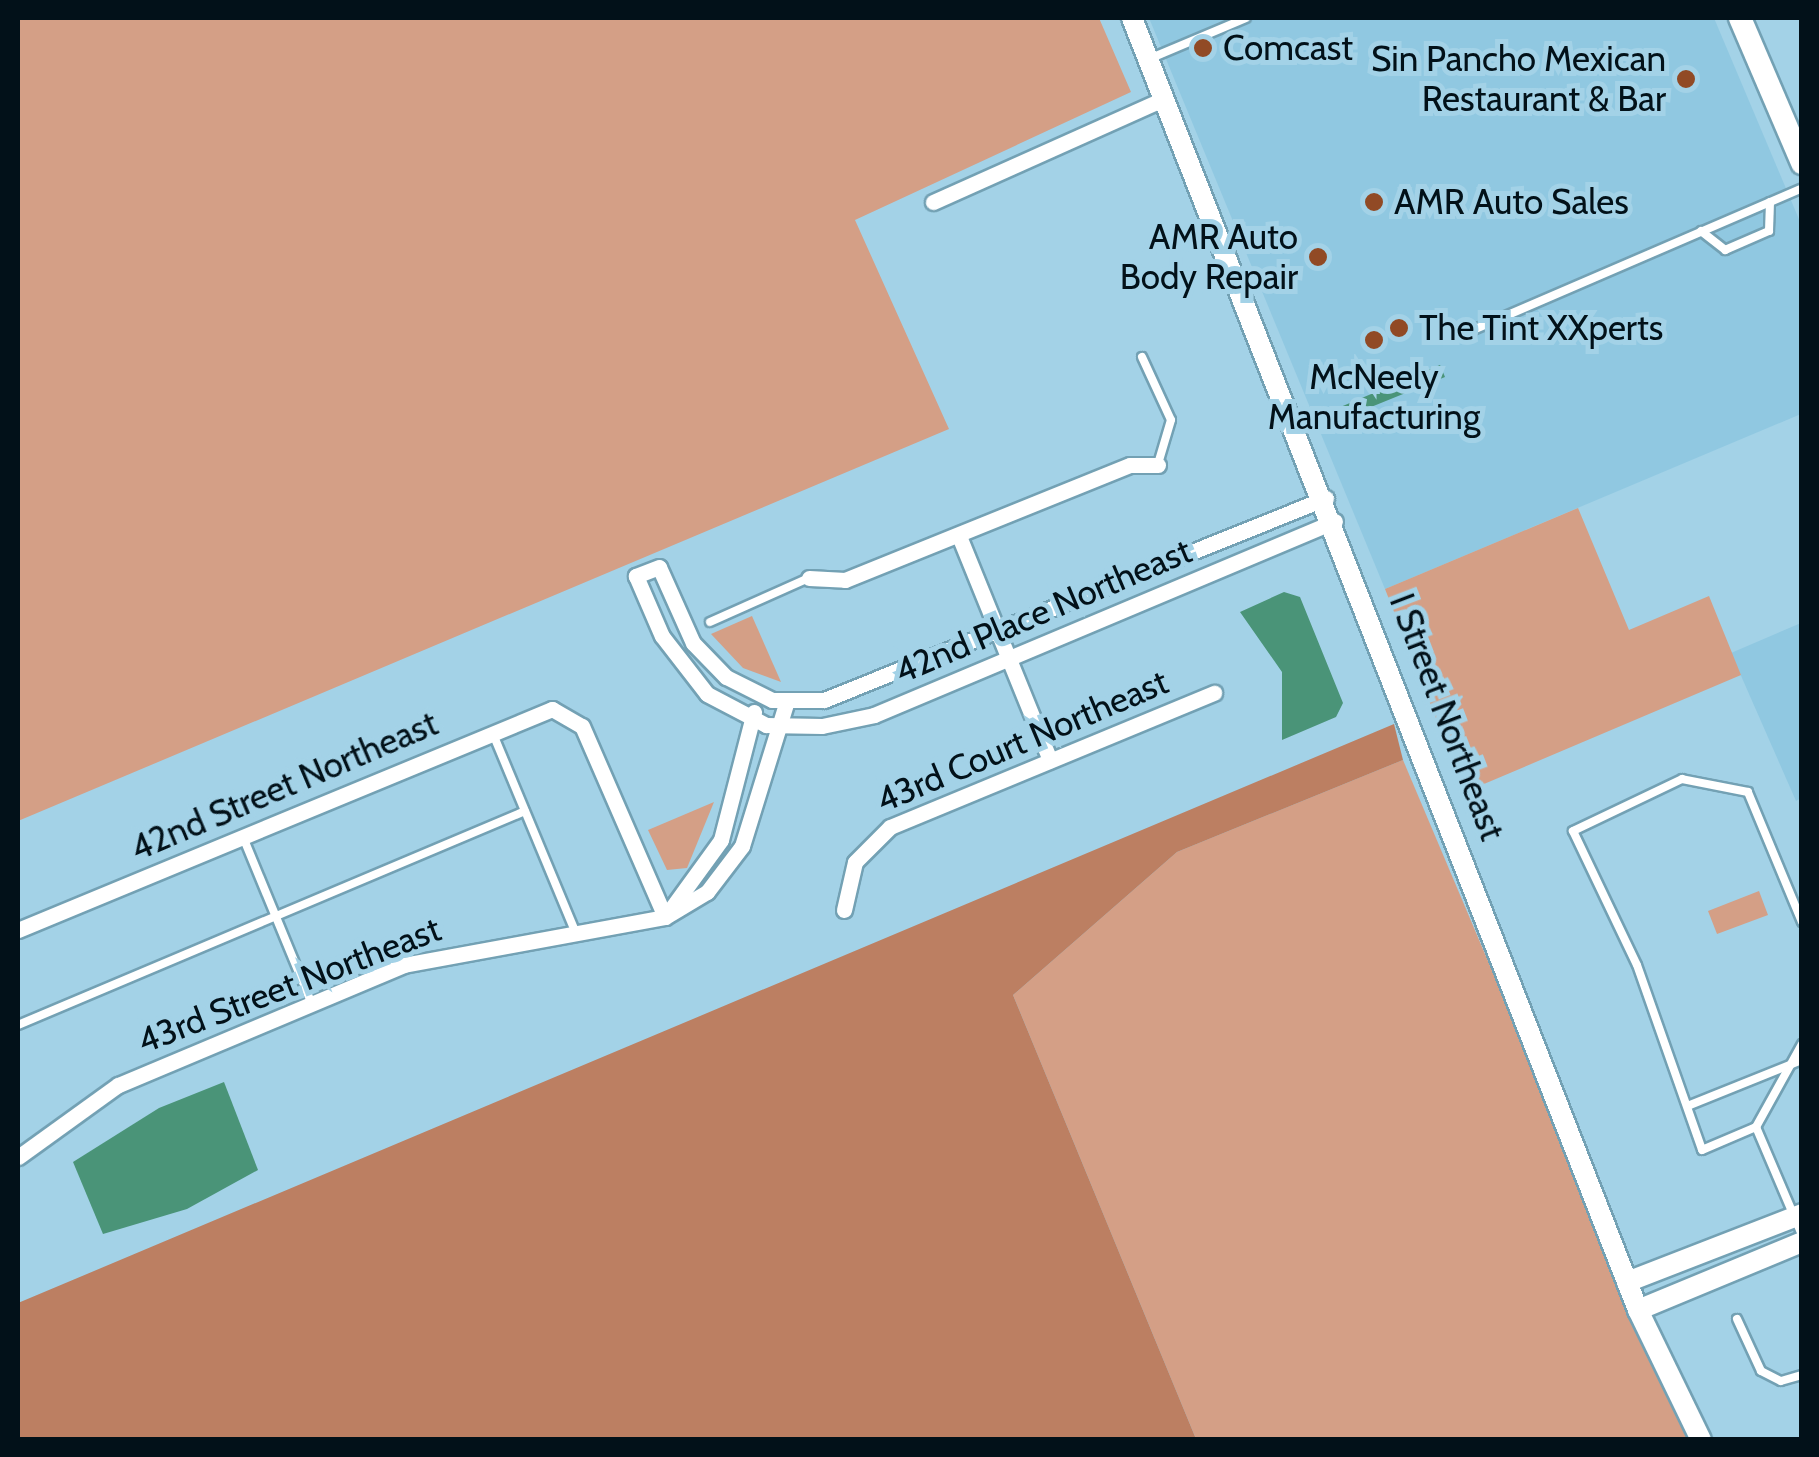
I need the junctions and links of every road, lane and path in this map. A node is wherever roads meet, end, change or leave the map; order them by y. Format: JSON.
{"nodes":[{"id":1,"x":1132,"y":18,"type":"edge"},
{"id":2,"x":1246,"y":18,"type":"edge"},
{"id":3,"x":1740,"y":18,"type":"edge"},
{"id":4,"x":1150,"y":59,"type":"junction"},
{"id":5,"x":1165,"y":98,"type":"junction"},
{"id":6,"x":1801,"y":159,"type":"edge"},
{"id":7,"x":1802,"y":188,"type":"edge"},
{"id":8,"x":933,"y":202,"type":"dead end"},
{"id":9,"x":1770,"y":202,"type":"junction"},
{"id":10,"x":1701,"y":231,"type":"junction"},
{"id":11,"x":1473,"y":330,"type":"dead end"},
{"id":12,"x":1142,"y":357,"type":"dead end"},
{"id":13,"x":1158,"y":465,"type":"joint"},
{"id":14,"x":1326,"y":498,"type":"junction"},
{"id":15,"x":1335,"y":521,"type":"junction"},
{"id":16,"x":959,"y":536,"type":"junction"},
{"id":17,"x":809,"y":578,"type":"joint"},
{"id":18,"x":710,"y":622,"type":"dead end"},
{"id":19,"x":999,"y":634,"type":"junction"},
{"id":20,"x":1009,"y":658,"type":"junction"},
{"id":21,"x":1214,"y":693,"type":"dead end"},
{"id":22,"x":773,"y":698,"type":"junction"},
{"id":23,"x":767,"y":723,"type":"junction"},
{"id":24,"x":492,"y":731,"type":"junction"},
{"id":25,"x":1050,"y":760,"type":"junction"},
{"id":26,"x":525,"y":811,"type":"junction"},
{"id":27,"x":243,"y":836,"type":"junction"},
{"id":28,"x":844,"y":910,"type":"dead end"},
{"id":29,"x":276,"y":916,"type":"junction"},
{"id":30,"x":664,"y":917,"type":"junction"},
{"id":31,"x":1802,"y":922,"type":"edge"},
{"id":32,"x":18,"y":930,"type":"edge"},
{"id":33,"x":578,"y":937,"type":"junction"},
{"id":34,"x":312,"y":1004,"type":"junction"},
{"id":35,"x":18,"y":1025,"type":"edge"},
{"id":36,"x":1802,"y":1044,"type":"edge"},
{"id":37,"x":1798,"y":1059,"type":"edge"},
{"id":38,"x":1690,"y":1105,"type":"junction"},
{"id":39,"x":1756,"y":1127,"type":"junction"},
{"id":40,"x":18,"y":1156,"type":"edge"},
{"id":41,"x":1800,"y":1227,"type":"edge"},
{"id":42,"x":1628,"y":1282,"type":"junction"},
{"id":43,"x":1638,"y":1310,"type":"junction"},
{"id":44,"x":1737,"y":1320,"type":"dead end"},
{"id":45,"x":1802,"y":1375,"type":"edge"},
{"id":46,"x":1701,"y":1440,"type":"edge"}],
"edges":[{"from":1,"to":4,"type":"street","name":"I Street Northeast"},
{"from":2,"to":4,"type":"lane"},
{"from":3,"to":6,"type":"main road"},
{"from":4,"to":5,"type":"street","name":"I Street Northeast"},
{"from":5,"to":8,"type":"street"},
{"from":5,"to":14,"type":"street","name":"I Street Northeast"},
{"from":7,"to":9,"type":"lane"},
{"from":9,"to":10,"type":"lane"},
{"from":9,"to":10,"type":"lane"},
{"from":10,"to":11,"type":"lane"},
{"from":12,"to":13,"type":"lane"},
{"from":13,"to":16,"type":"street"},
{"from":14,"to":15,"type":"street","name":"I Street Northeast"},
{"from":14,"to":19,"type":"street","name":"42nd Place Northeast"},
{"from":15,"to":20,"type":"street","name":"42nd Place Northeast"},
{"from":15,"to":42,"type":"street","name":"I Street Northeast"},
{"from":16,"to":17,"type":"street"},
{"from":16,"to":19,"type":"street"},
{"from":17,"to":18,"type":"lane"},
{"from":19,"to":20,"type":"street"},
{"from":19,"to":22,"type":"street","name":"42nd Place Northeast"},
{"from":20,"to":23,"type":"street","name":"42nd Place Northeast"},
{"from":20,"to":25,"type":"street"},
{"from":21,"to":25,"type":"street","name":"43rd Court Northeast"},
{"from":22,"to":23,"type":"street","name":"43rd Street Northeast"},
{"from":22,"to":23,"type":"street","name":"43rd Street Northeast"},
{"from":22,"to":23,"type":"street"},
{"from":23,"to":30,"type":"street","name":"43rd Street Northeast"},
{"from":23,"to":30,"type":"street","name":"43rd Street Northeast"},
{"from":24,"to":26,"type":"lane"},
{"from":24,"to":27,"type":"street","name":"42nd Street Northeast"},
{"from":24,"to":30,"type":"street","name":"42nd Street Northeast"},
{"from":25,"to":28,"type":"street","name":"43rd Court Northeast"},
{"from":26,"to":29,"type":"lane"},
{"from":26,"to":33,"type":"lane"},
{"from":27,"to":29,"type":"lane"},
{"from":27,"to":32,"type":"street","name":"42nd Street Northeast"},
{"from":29,"to":34,"type":"lane"},
{"from":29,"to":35,"type":"lane"},
{"from":30,"to":33,"type":"street","name":"43rd Street Northeast"},
{"from":31,"to":38,"type":"lane"},
{"from":33,"to":34,"type":"street","name":"43rd Street Northeast"},
{"from":34,"to":40,"type":"street","name":"43rd Street Northeast"},
{"from":36,"to":37,"type":"lane"},
{"from":37,"to":38,"type":"lane"},
{"from":37,"to":39,"type":"lane"},
{"from":38,"to":39,"type":"lane"},
{"from":39,"to":41,"type":"lane"},
{"from":41,"to":42,"type":"street"},
{"from":41,"to":43,"type":"street"},
{"from":42,"to":43,"type":"street","name":"I Street Northeast"},
{"from":43,"to":46,"type":"street","name":"I Street Northeast"},
{"from":44,"to":45,"type":"lane"}]}
